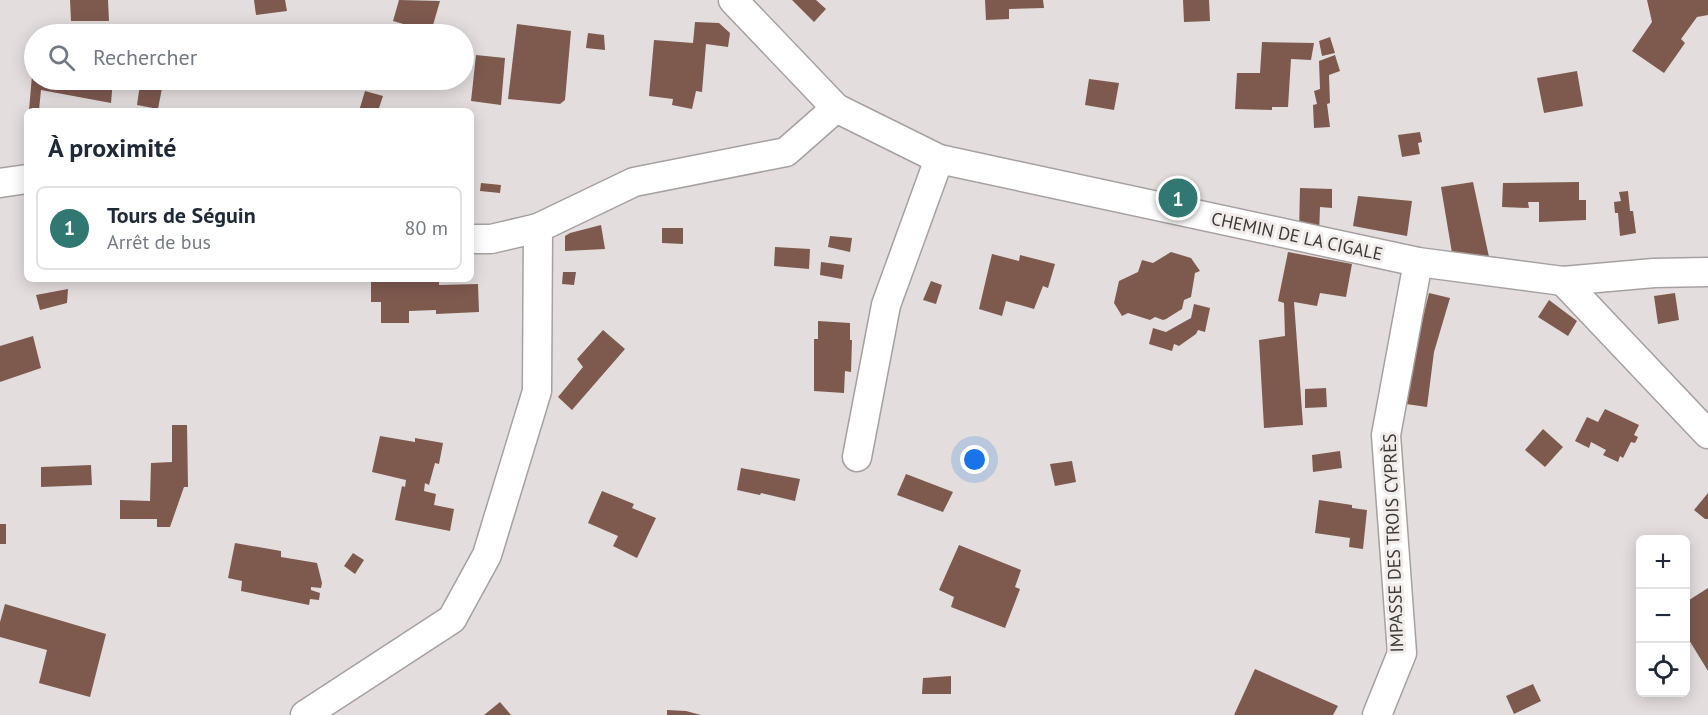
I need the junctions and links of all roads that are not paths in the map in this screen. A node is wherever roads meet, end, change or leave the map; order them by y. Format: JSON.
{"nodes":[{"id":1,"x":733,"y":0,"type":"edge"},
{"id":2,"x":836,"y":108,"type":"junction"},
{"id":3,"x":939,"y":159,"type":"junction"},
{"id":4,"x":24,"y":179,"type":"edge"},
{"id":5,"x":0,"y":183,"type":"edge"},
{"id":6,"x":538,"y":228,"type":"junction"},
{"id":7,"x":474,"y":239,"type":"edge"},
{"id":8,"x":1419,"y":262,"type":"junction"},
{"id":9,"x":1708,"y":272,"type":"edge"},
{"id":10,"x":1563,"y":281,"type":"junction"},
{"id":11,"x":1708,"y":434,"type":"edge"},
{"id":12,"x":857,"y":457,"type":"dead end"},
{"id":13,"x":305,"y":715,"type":"edge"},
{"id":14,"x":1377,"y":715,"type":"edge"}],
"edges":[{"from":1,"to":2,"type":"street","name":"CHEMIN DE LA CIGALE"},
{"from":2,"to":3,"type":"street","name":"CHEMIN DE LA CIGALE"},
{"from":2,"to":6,"type":"street"},
{"from":3,"to":8,"type":"street","name":"CHEMIN DE LA CIGALE"},
{"from":3,"to":12,"type":"street"},
{"from":4,"to":5,"type":"street"},
{"from":6,"to":7,"type":"street"},
{"from":6,"to":13,"type":"street"},
{"from":8,"to":10,"type":"street","name":"CHEMIN DE LA CIGALE"},
{"from":8,"to":14,"type":"street","name":"IMPASSE DES TROIS CYPRÈS"},
{"from":9,"to":10,"type":"street","name":"CHEMIN DE LA CIGALE"},
{"from":10,"to":11,"type":"street"}]}
